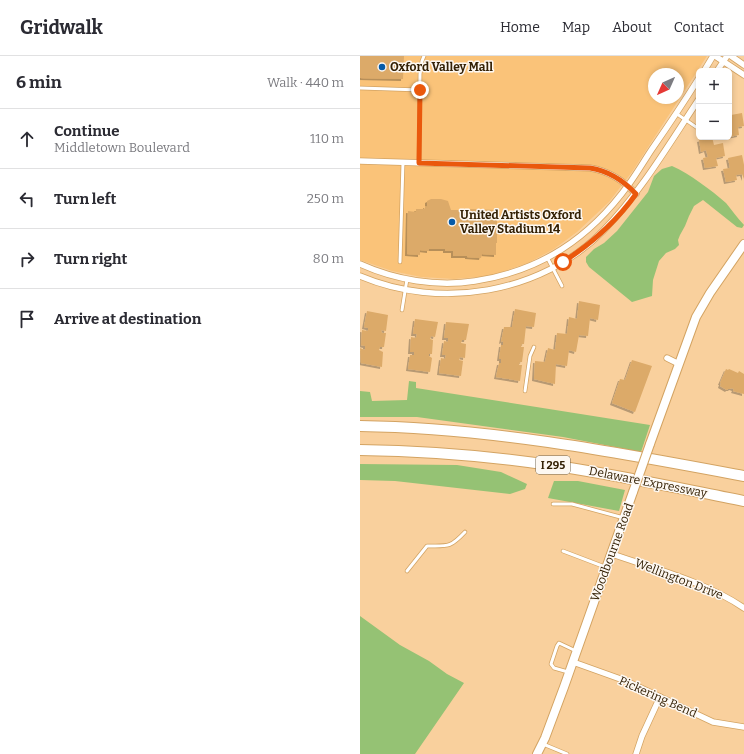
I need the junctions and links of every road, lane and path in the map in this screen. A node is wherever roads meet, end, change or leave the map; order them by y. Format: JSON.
{"nodes":[{"id":1,"x":424,"y":56,"type":"edge"},
{"id":2,"x":714,"y":56,"type":"edge"},
{"id":3,"x":727,"y":56,"type":"edge"},
{"id":4,"x":731,"y":56,"type":"edge"},
{"id":5,"x":724,"y":62,"type":"junction"},
{"id":6,"x":744,"y":65,"type":"edge"},
{"id":7,"x":706,"y":68,"type":"edge"},
{"id":8,"x":719,"y":68,"type":"edge"},
{"id":9,"x":744,"y":75,"type":"edge"},
{"id":10,"x":696,"y":83,"type":"edge"},
{"id":11,"x":360,"y":88,"type":"edge"},
{"id":12,"x":420,"y":90,"type":"junction"},
{"id":13,"x":696,"y":104,"type":"edge"},
{"id":14,"x":677,"y":114,"type":"junction"},
{"id":15,"x":685,"y":120,"type":"junction"},
{"id":16,"x":696,"y":127,"type":"edge"},
{"id":17,"x":360,"y":161,"type":"edge"},
{"id":18,"x":403,"y":162,"type":"junction"},
{"id":19,"x":419,"y":163,"type":"junction"},
{"id":20,"x":628,"y":186,"type":"junction"},
{"id":21,"x":636,"y":194,"type":"junction"},
{"id":22,"x":744,"y":244,"type":"edge"},
{"id":23,"x":548,"y":258,"type":"junction"},
{"id":24,"x":400,"y":262,"type":"dead end"},
{"id":25,"x":360,"y":264,"type":"edge"},
{"id":26,"x":552,"y":268,"type":"junction"},
{"id":27,"x":360,"y":276,"type":"edge"},
{"id":28,"x":407,"y":279,"type":"junction"},
{"id":29,"x":562,"y":286,"type":"dead end"},
{"id":30,"x":404,"y":290,"type":"junction"},
{"id":31,"x":402,"y":310,"type":"dead end"},
{"id":32,"x":534,"y":347,"type":"dead end"},
{"id":33,"x":667,"y":358,"type":"dead end"},
{"id":34,"x":679,"y":364,"type":"junction"},
{"id":35,"x":525,"y":391,"type":"dead end"},
{"id":36,"x":360,"y":426,"type":"edge"},
{"id":37,"x":360,"y":450,"type":"edge"},
{"id":38,"x":744,"y":476,"type":"edge"},
{"id":39,"x":744,"y":501,"type":"edge"},
{"id":40,"x":553,"y":504,"type":"dead end"},
{"id":41,"x":624,"y":518,"type":"junction"},
{"id":42,"x":465,"y":532,"type":"dead end"},
{"id":43,"x":563,"y":551,"type":"dead end"},
{"id":44,"x":612,"y":554,"type":"junction"},
{"id":45,"x":607,"y":568,"type":"junction"},
{"id":46,"x":407,"y":572,"type":"dead end"},
{"id":47,"x":744,"y":608,"type":"edge"},
{"id":48,"x":577,"y":652,"type":"junction"},
{"id":49,"x":573,"y":662,"type":"junction"},
{"id":50,"x":569,"y":672,"type":"junction"},
{"id":51,"x":660,"y":697,"type":"junction"},
{"id":52,"x":744,"y":727,"type":"edge"},
{"id":53,"x":542,"y":744,"type":"junction"},
{"id":54,"x":537,"y":754,"type":"edge"},
{"id":55,"x":567,"y":754,"type":"edge"},
{"id":56,"x":636,"y":754,"type":"edge"}],
"edges":[{"from":1,"to":12,"type":"lane"},
{"from":2,"to":5,"type":"street"},
{"from":2,"to":7,"type":"street"},
{"from":3,"to":5,"type":"street"},
{"from":4,"to":6,"type":"street"},
{"from":5,"to":8,"type":"street"},
{"from":5,"to":9,"type":"street"},
{"from":10,"to":14,"type":"street"},
{"from":11,"to":12,"type":"lane"},
{"from":12,"to":19,"type":"lane"},
{"from":13,"to":15,"type":"street"},
{"from":14,"to":15,"type":"lane"},
{"from":14,"to":20,"type":"street"},
{"from":15,"to":16,"type":"lane"},
{"from":15,"to":21,"type":"street"},
{"from":17,"to":18,"type":"street"},
{"from":18,"to":19,"type":"street"},
{"from":18,"to":24,"type":"lane"},
{"from":19,"to":20,"type":"street"},
{"from":20,"to":21,"type":"street"},
{"from":20,"to":23,"type":"street"},
{"from":21,"to":26,"type":"street"},
{"from":22,"to":34,"type":"main road","name":"Woodbourne Road"},
{"from":23,"to":26,"type":"lane"},
{"from":23,"to":28,"type":"street"},
{"from":25,"to":28,"type":"street"},
{"from":26,"to":29,"type":"lane"},
{"from":26,"to":30,"type":"street"},
{"from":27,"to":30,"type":"street"},
{"from":28,"to":30,"type":"lane"},
{"from":30,"to":31,"type":"lane"},
{"from":32,"to":35,"type":"lane"},
{"from":33,"to":34,"type":"street"},
{"from":34,"to":41,"type":"main road","name":"Woodbourne Road","bridge":true},
{"from":36,"to":38,"type":"highway","name":"Delaware Expressway","number":"I 295"},
{"from":37,"to":39,"type":"highway","name":"Delaware Expressway","number":"I 295"},
{"from":40,"to":41,"type":"lane"},
{"from":41,"to":44,"type":"main road","name":"Woodbourne Road"},
{"from":42,"to":46,"type":"lane"},
{"from":43,"to":45,"type":"lane"},
{"from":44,"to":45,"type":"main road","name":"Woodbourne Road"},
{"from":44,"to":47,"type":"street","name":"Wellington Drive"},
{"from":45,"to":48,"type":"main road","name":"Woodbourne Road"},
{"from":48,"to":49,"type":"main road","name":"Woodbourne Road"},
{"from":48,"to":50,"type":"lane"},
{"from":49,"to":50,"type":"main road","name":"Woodbourne Road"},
{"from":49,"to":51,"type":"street","name":"Pickering Bend"},
{"from":50,"to":53,"type":"main road","name":"Woodbourne Road"},
{"from":51,"to":52,"type":"street","name":"Pickering Bend"},
{"from":51,"to":56,"type":"street"},
{"from":53,"to":54,"type":"main road","name":"Woodbourne Road"},
{"from":53,"to":55,"type":"lane"}]}
